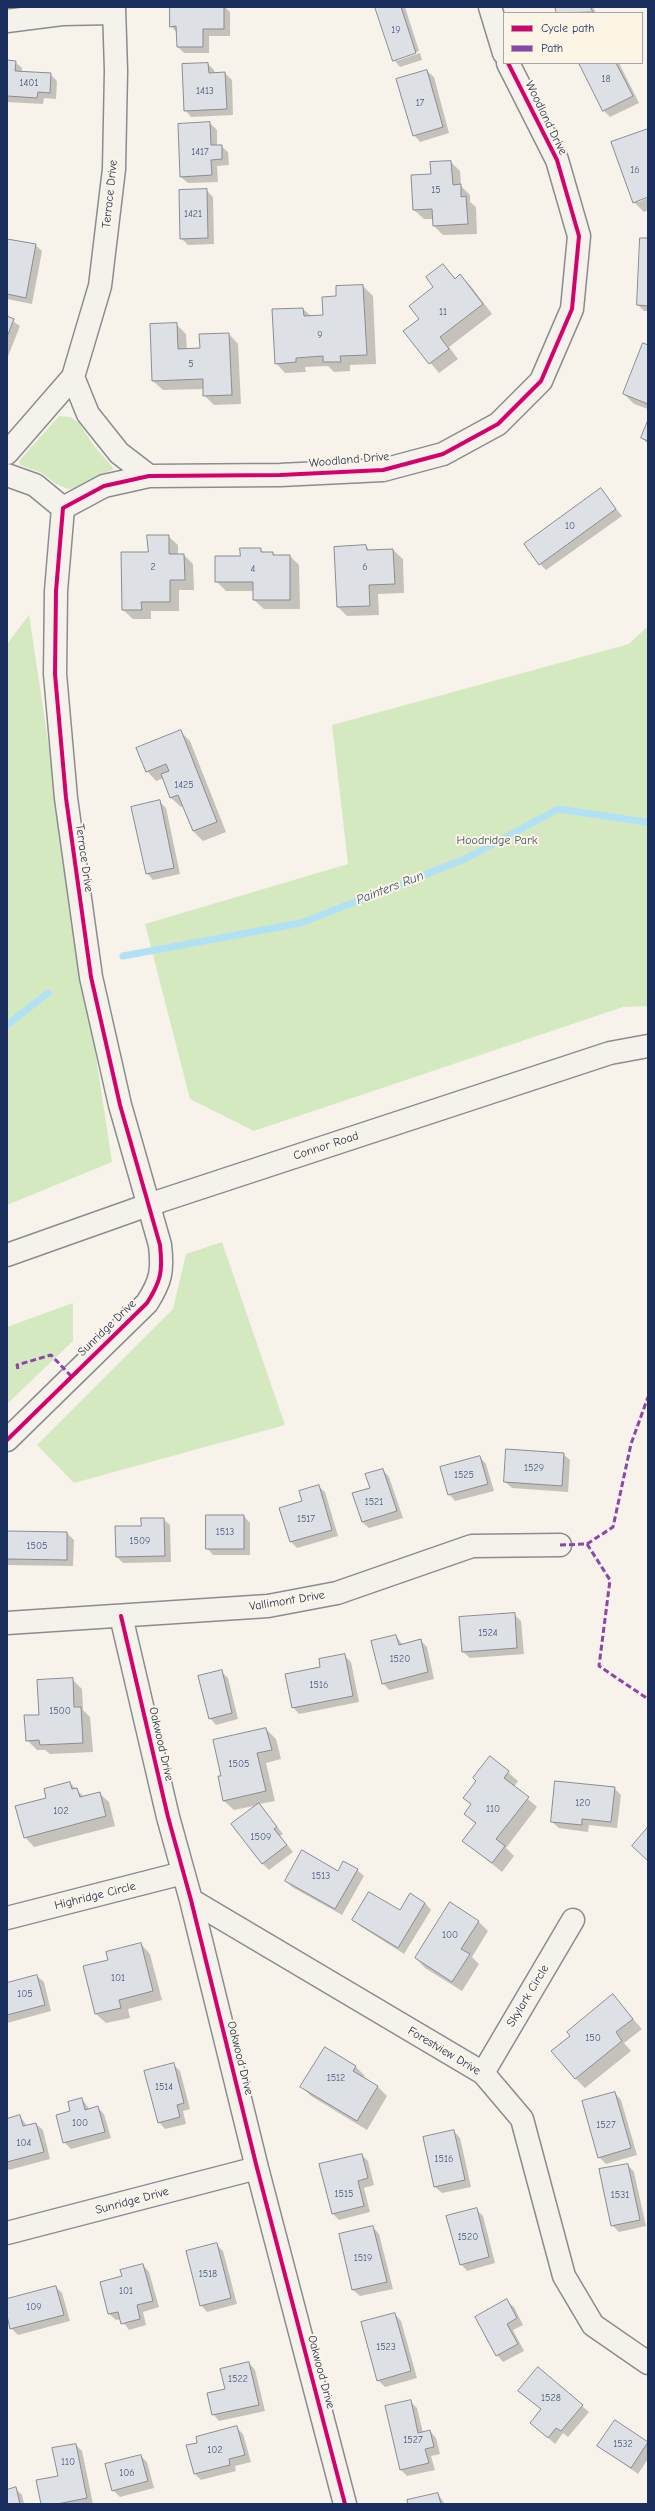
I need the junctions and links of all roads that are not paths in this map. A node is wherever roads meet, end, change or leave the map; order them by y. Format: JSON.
{"nodes":[{"id":1,"x":490,"y":7,"type":"edge"},
{"id":2,"x":114,"y":10,"type":"edge"},
{"id":3,"x":7,"y":21,"type":"edge"},
{"id":4,"x":503,"y":50,"type":"edge"},
{"id":5,"x":509,"y":64,"type":"edge"},
{"id":6,"x":72,"y":377,"type":"junction"},
{"id":7,"x":7,"y":453,"type":"edge"},
{"id":8,"x":7,"y":475,"type":"edge"},
{"id":9,"x":149,"y":476,"type":"junction"},
{"id":10,"x":63,"y":508,"type":"junction"},
{"id":11,"x":648,"y":1046,"type":"edge"},
{"id":12,"x":148,"y":1204,"type":"junction"},
{"id":13,"x":7,"y":1255,"type":"edge"},
{"id":14,"x":7,"y":1440,"type":"edge"},
{"id":15,"x":560,"y":1545,"type":"dead end"},
{"id":16,"x":121,"y":1616,"type":"junction"},
{"id":17,"x":7,"y":1623,"type":"edge"},
{"id":18,"x":183,"y":1873,"type":"junction"},
{"id":19,"x":191,"y":1900,"type":"junction"},
{"id":20,"x":7,"y":1918,"type":"edge"},
{"id":21,"x":574,"y":1920,"type":"dead end"},
{"id":22,"x":482,"y":2073,"type":"junction"},
{"id":23,"x":257,"y":2168,"type":"junction"},
{"id":24,"x":7,"y":2233,"type":"edge"},
{"id":25,"x":648,"y":2363,"type":"edge"},
{"id":26,"x":345,"y":2504,"type":"edge"}],
"edges":[{"from":1,"to":4,"type":"street"},
{"from":2,"to":3,"type":"street"},
{"from":2,"to":6,"type":"street","name":"Terrace Drive"},
{"from":5,"to":9,"type":"street","name":"Woodland Drive"},
{"from":6,"to":7,"type":"street","name":"Terrace Drive"},
{"from":6,"to":9,"type":"street"},
{"from":8,"to":10,"type":"street"},
{"from":9,"to":10,"type":"street","name":"Woodland Drive"},
{"from":10,"to":12,"type":"street","name":"Terrace Drive"},
{"from":11,"to":12,"type":"street","name":"Connor Road"},
{"from":12,"to":13,"type":"street","name":"Connor Road"},
{"from":12,"to":14,"type":"street","name":"Sunridge Drive"},
{"from":15,"to":16,"type":"street","name":"Vallimont Drive"},
{"from":16,"to":17,"type":"street","name":"Vallimont Drive"},
{"from":16,"to":18,"type":"street","name":"Oakwood Drive"},
{"from":18,"to":19,"type":"street","name":"Oakwood Drive"},
{"from":18,"to":20,"type":"street","name":"Highridge Circle"},
{"from":19,"to":22,"type":"street","name":"Forestview Drive"},
{"from":19,"to":23,"type":"street","name":"Oakwood Drive"},
{"from":21,"to":22,"type":"street","name":"Skylark Circle"},
{"from":22,"to":25,"type":"street","name":"Forestview Drive"},
{"from":23,"to":24,"type":"street","name":"Sunridge Drive"},
{"from":23,"to":26,"type":"street","name":"Oakwood Drive"}]}
